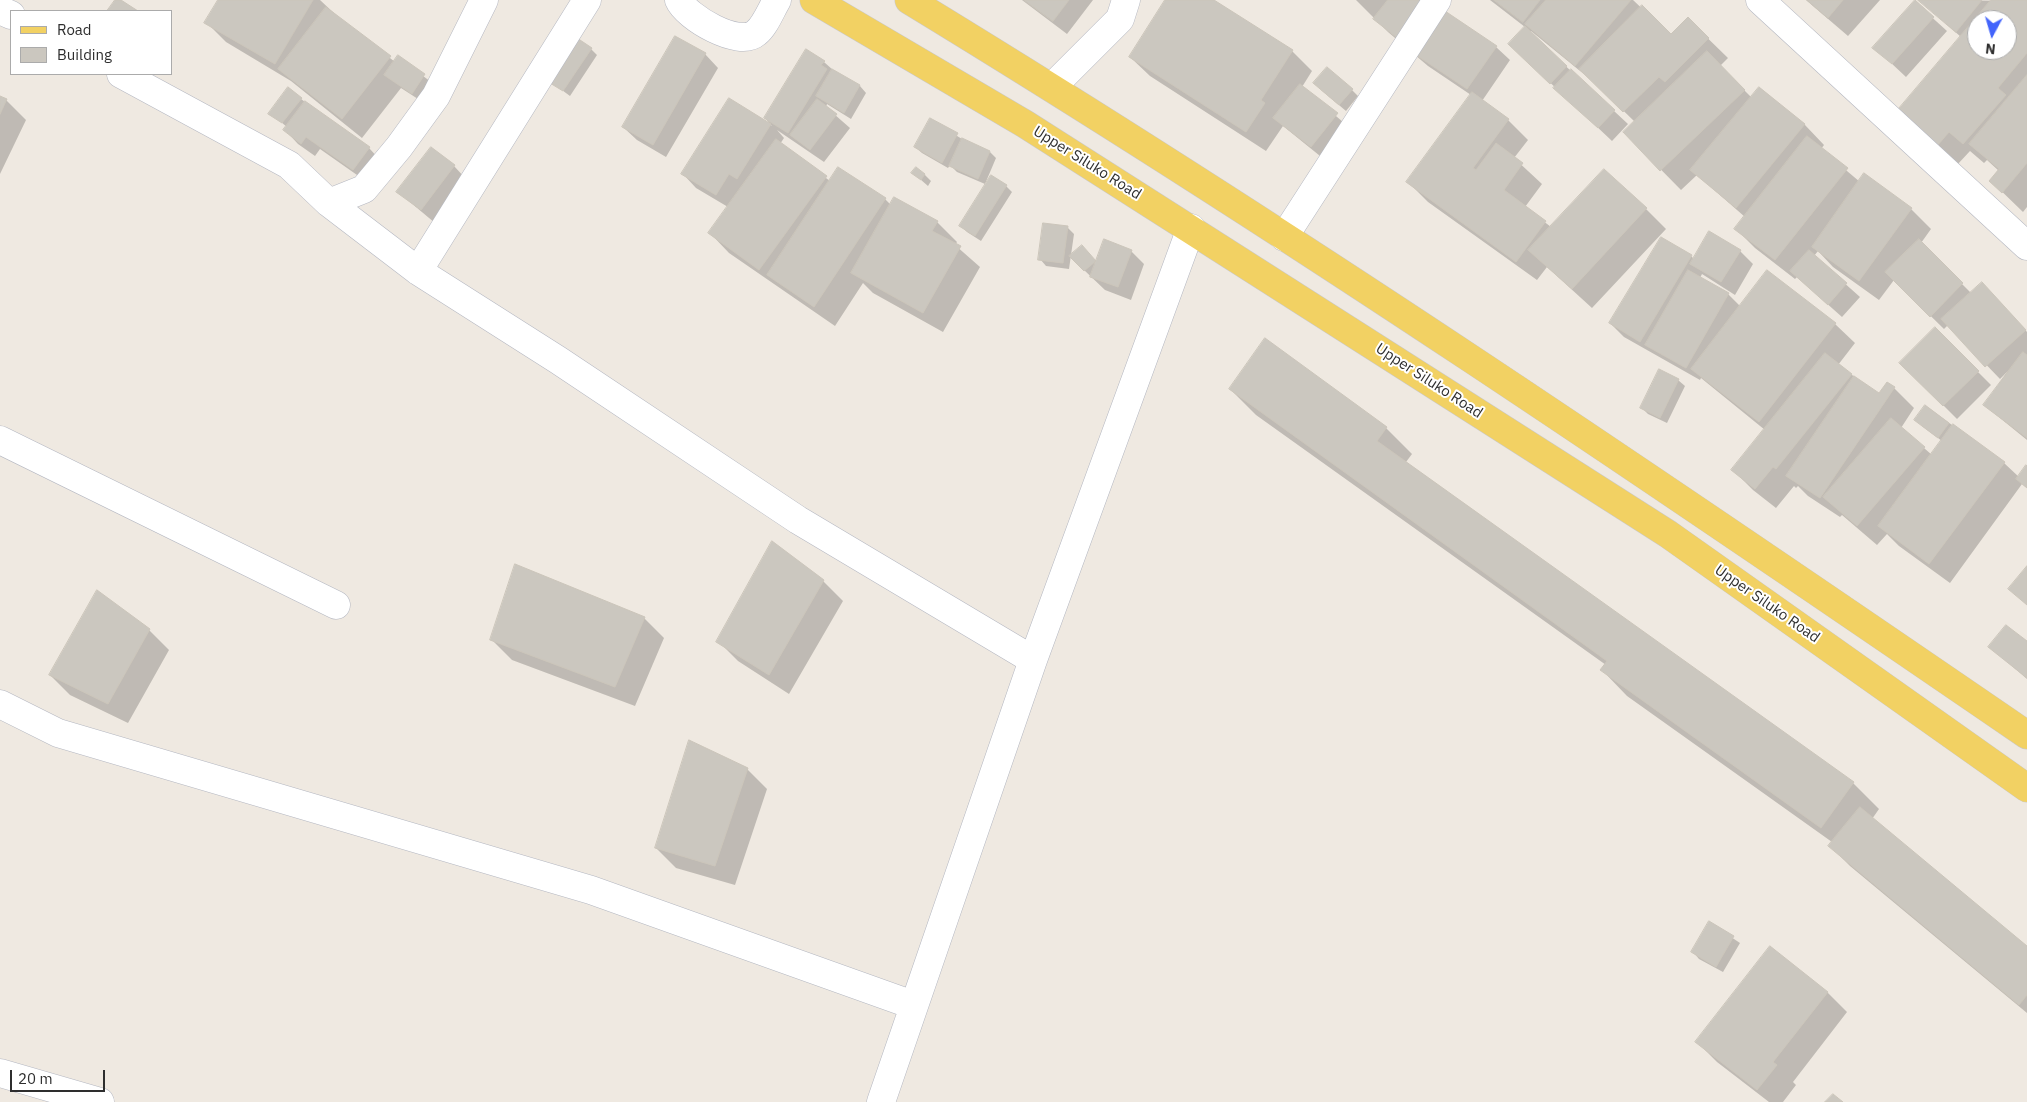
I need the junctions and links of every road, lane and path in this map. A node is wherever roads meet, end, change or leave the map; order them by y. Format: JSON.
{"nodes":[{"id":1,"x":484,"y":0,"type":"edge"},
{"id":2,"x":587,"y":0,"type":"edge"},
{"id":3,"x":679,"y":0,"type":"edge"},
{"id":4,"x":777,"y":0,"type":"edge"},
{"id":5,"x":814,"y":0,"type":"edge"},
{"id":6,"x":909,"y":0,"type":"edge"},
{"id":7,"x":1126,"y":0,"type":"edge"},
{"id":8,"x":1437,"y":0,"type":"edge"},
{"id":9,"x":1760,"y":0,"type":"edge"},
{"id":10,"x":124,"y":75,"type":"edge"},
{"id":11,"x":1052,"y":87,"type":"junction"},
{"id":12,"x":329,"y":203,"type":"junction"},
{"id":13,"x":1191,"y":228,"type":"junction"},
{"id":14,"x":1284,"y":237,"type":"junction"},
{"id":15,"x":2027,"y":246,"type":"edge"},
{"id":16,"x":418,"y":271,"type":"junction"},
{"id":17,"x":0,"y":440,"type":"edge"},
{"id":18,"x":336,"y":605,"type":"dead end"},
{"id":19,"x":1033,"y":660,"type":"junction"},
{"id":20,"x":0,"y":704,"type":"edge"},
{"id":21,"x":2027,"y":735,"type":"edge"},
{"id":22,"x":2027,"y":788,"type":"edge"},
{"id":23,"x":913,"y":1005,"type":"junction"},
{"id":24,"x":0,"y":1073,"type":"edge"},
{"id":25,"x":100,"y":1102,"type":"edge"},
{"id":26,"x":881,"y":1102,"type":"edge"}],
"edges":[{"from":1,"to":12,"type":"street"},
{"from":2,"to":16,"type":"street"},
{"from":3,"to":4,"type":"street"},
{"from":5,"to":13,"type":"main road","name":"Upper Siluko Road"},
{"from":6,"to":11,"type":"main road"},
{"from":7,"to":11,"type":"street"},
{"from":8,"to":14,"type":"street"},
{"from":9,"to":15,"type":"street"},
{"from":10,"to":12,"type":"street"},
{"from":11,"to":14,"type":"main road"},
{"from":12,"to":16,"type":"street"},
{"from":13,"to":19,"type":"street"},
{"from":13,"to":22,"type":"main road","name":"Upper Siluko Road"},
{"from":14,"to":21,"type":"main road"},
{"from":16,"to":19,"type":"street"},
{"from":17,"to":18,"type":"street"},
{"from":19,"to":23,"type":"street"},
{"from":20,"to":23,"type":"street"},
{"from":23,"to":26,"type":"street"},
{"from":24,"to":25,"type":"street"}]}
